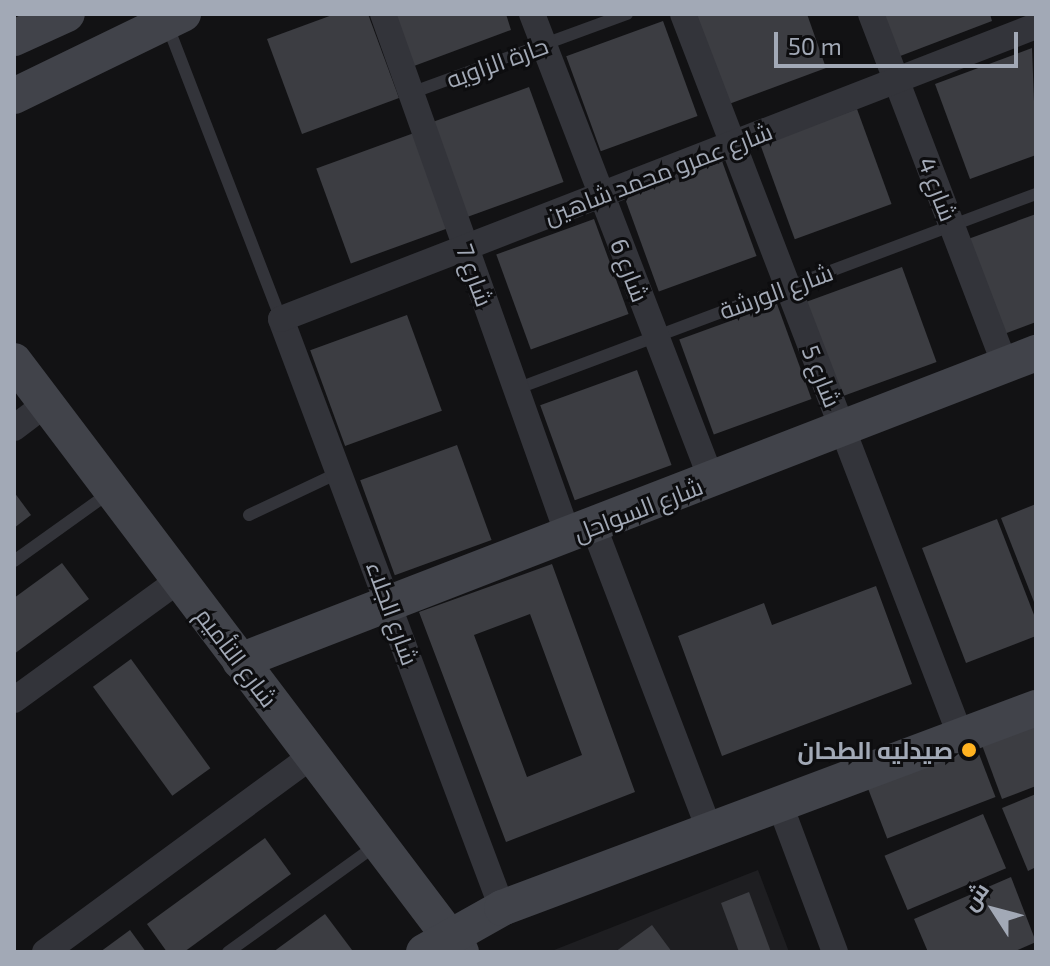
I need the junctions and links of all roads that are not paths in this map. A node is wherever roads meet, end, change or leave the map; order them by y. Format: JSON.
{"nodes":[{"id":1,"x":67,"y":14,"type":"edge"},
{"id":2,"x":383,"y":14,"type":"edge"},
{"id":3,"x":532,"y":14,"type":"edge"},
{"id":4,"x":627,"y":14,"type":"edge"},
{"id":5,"x":683,"y":14,"type":"edge"},
{"id":6,"x":871,"y":14,"type":"edge"},
{"id":7,"x":171,"y":16,"type":"edge"},
{"id":8,"x":1036,"y":26,"type":"edge"},
{"id":9,"x":14,"y":38,"type":"edge"},
{"id":10,"x":543,"y":44,"type":"junction"},
{"id":11,"x":897,"y":80,"type":"junction"},
{"id":12,"x":411,"y":93,"type":"junction"},
{"id":13,"x":14,"y":96,"type":"edge"},
{"id":14,"x":731,"y":145,"type":"junction"},
{"id":15,"x":1036,"y":194,"type":"edge"},
{"id":16,"x":602,"y":195,"type":"junction"},
{"id":17,"x":952,"y":226,"type":"junction"},
{"id":18,"x":466,"y":248,"type":"junction"},
{"id":19,"x":786,"y":287,"type":"junction"},
{"id":20,"x":281,"y":319,"type":"junction"},
{"id":21,"x":656,"y":336,"type":"junction"},
{"id":22,"x":1020,"y":359,"type":"edge"},
{"id":23,"x":14,"y":361,"type":"edge"},
{"id":24,"x":516,"y":389,"type":"junction"},
{"id":25,"x":46,"y":404,"type":"junction"},
{"id":26,"x":14,"y":428,"type":"edge"},
{"id":27,"x":843,"y":429,"type":"junction"},
{"id":28,"x":340,"y":472,"type":"junction"},
{"id":29,"x":712,"y":481,"type":"junction"},
{"id":30,"x":112,"y":491,"type":"junction"},
{"id":31,"x":249,"y":515,"type":"dead end"},
{"id":32,"x":580,"y":530,"type":"junction"},
{"id":33,"x":14,"y":561,"type":"edge"},
{"id":34,"x":179,"y":580,"type":"junction"},
{"id":35,"x":391,"y":604,"type":"junction"},
{"id":36,"x":240,"y":661,"type":"junction"},
{"id":37,"x":14,"y":700,"type":"edge"},
{"id":38,"x":1036,"y":708,"type":"edge"},
{"id":39,"x":961,"y":737,"type":"junction"},
{"id":40,"x":312,"y":756,"type":"junction"},
{"id":41,"x":780,"y":805,"type":"junction"},
{"id":42,"x":710,"y":832,"type":"junction"},
{"id":43,"x":378,"y":844,"type":"junction"},
{"id":44,"x":502,"y":908,"type":"junction"},
{"id":45,"x":444,"y":946,"type":"edge"},
{"id":46,"x":45,"y":952,"type":"edge"},
{"id":47,"x":228,"y":952,"type":"edge"},
{"id":48,"x":835,"y":952,"type":"edge"}],
"edges":[{"from":1,"to":9,"type":"street"},
{"from":2,"to":12,"type":"street","name":"شارع 7"},
{"from":3,"to":10,"type":"street","name":"شارع 6"},
{"from":4,"to":10,"type":"lane","name":"حارة الزاويه"},
{"from":5,"to":14,"type":"street","name":"شارع 5"},
{"from":6,"to":11,"type":"street","name":"شارع 4"},
{"from":7,"to":13,"type":"street"},
{"from":7,"to":20,"type":"lane"},
{"from":8,"to":11,"type":"street","name":"شارع عمرو محمد شاهين"},
{"from":10,"to":12,"type":"lane","name":"حارة الزاويه"},
{"from":10,"to":16,"type":"street","name":"شارع 6"},
{"from":11,"to":14,"type":"street","name":"شارع عمرو محمد شاهين"},
{"from":11,"to":17,"type":"street","name":"شارع 4"},
{"from":12,"to":18,"type":"street","name":"شارع 7"},
{"from":14,"to":16,"type":"street","name":"شارع عمرو محمد شاهين"},
{"from":14,"to":19,"type":"street","name":"شارع 5"},
{"from":15,"to":17,"type":"lane","name":"شارع الورشة"},
{"from":16,"to":18,"type":"street","name":"شارع عمرو محمد شاهين"},
{"from":16,"to":21,"type":"street","name":"شارع 6"},
{"from":17,"to":19,"type":"lane","name":"شارع الورشة"},
{"from":17,"to":22,"type":"street","name":"شارع 4"},
{"from":18,"to":20,"type":"street","name":"شارع عمرو محمد شاهين"},
{"from":18,"to":24,"type":"street","name":"شارع 7"},
{"from":19,"to":21,"type":"lane","name":"شارع الورشة"},
{"from":19,"to":27,"type":"street","name":"شارع 5"},
{"from":20,"to":28,"type":"street","name":"شارع الجلاء"},
{"from":21,"to":24,"type":"lane","name":"شارع الورشة"},
{"from":21,"to":29,"type":"street","name":"شارع 6"},
{"from":22,"to":27,"type":"street","name":"شارع السواحل"},
{"from":23,"to":25,"type":"street","name":"شارع التأميم"},
{"from":24,"to":32,"type":"street","name":"شارع 7"},
{"from":25,"to":26,"type":"street"},
{"from":25,"to":30,"type":"street","name":"شارع التأميم"},
{"from":27,"to":29,"type":"street","name":"شارع السواحل"},
{"from":27,"to":39,"type":"street","name":"شارع 5"},
{"from":28,"to":31,"type":"lane"},
{"from":28,"to":35,"type":"street","name":"شارع الجلاء"},
{"from":29,"to":32,"type":"street","name":"شارع السواحل"},
{"from":30,"to":33,"type":"lane"},
{"from":30,"to":34,"type":"street","name":"شارع التأميم"},
{"from":32,"to":35,"type":"street","name":"شارع السواحل"},
{"from":32,"to":42,"type":"street","name":"شارع 7"},
{"from":34,"to":36,"type":"street","name":"شارع التأميم"},
{"from":34,"to":37,"type":"street"},
{"from":35,"to":36,"type":"street","name":"شارع السواحل"},
{"from":35,"to":44,"type":"street","name":"شارع الجلاء"},
{"from":36,"to":40,"type":"street","name":"شارع التأميم"},
{"from":38,"to":39,"type":"street"},
{"from":39,"to":41,"type":"street"},
{"from":40,"to":43,"type":"street","name":"شارع التأميم"},
{"from":40,"to":46,"type":"street"},
{"from":41,"to":42,"type":"street"},
{"from":41,"to":48,"type":"street"},
{"from":42,"to":44,"type":"street"},
{"from":43,"to":45,"type":"street","name":"شارع التأميم"},
{"from":43,"to":47,"type":"lane"},
{"from":44,"to":45,"type":"street"}]}
